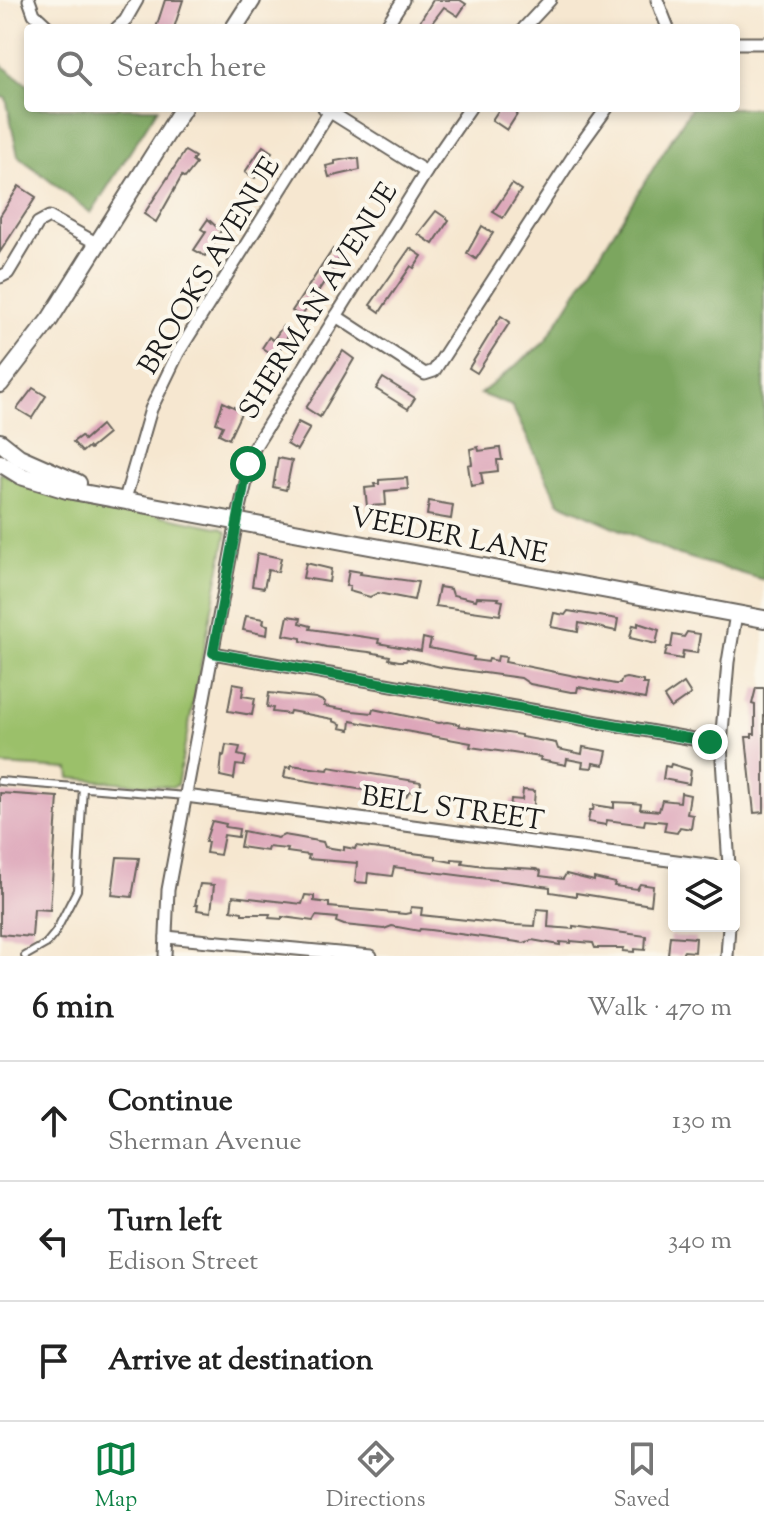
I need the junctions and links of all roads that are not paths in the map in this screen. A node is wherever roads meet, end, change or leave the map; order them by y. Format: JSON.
{"nodes":[{"id":1,"x":29,"y":0,"type":"edge"},
{"id":2,"x":137,"y":0,"type":"edge"},
{"id":3,"x":252,"y":0,"type":"edge"},
{"id":4,"x":403,"y":0,"type":"edge"},
{"id":5,"x":550,"y":0,"type":"edge"},
{"id":6,"x":657,"y":0,"type":"edge"},
{"id":7,"x":45,"y":24,"type":"edge"},
{"id":8,"x":122,"y":24,"type":"edge"},
{"id":9,"x":237,"y":24,"type":"edge"},
{"id":10,"x":388,"y":24,"type":"edge"},
{"id":11,"x":528,"y":24,"type":"edge"},
{"id":12,"x":666,"y":24,"type":"edge"},
{"id":13,"x":740,"y":43,"type":"edge"},
{"id":14,"x":764,"y":43,"type":"edge"},
{"id":15,"x":180,"y":112,"type":"edge"},
{"id":16,"x":327,"y":112,"type":"edge"},
{"id":17,"x":334,"y":112,"type":"edge"},
{"id":18,"x":467,"y":112,"type":"edge"},
{"id":19,"x":604,"y":112,"type":"edge"},
{"id":20,"x":426,"y":172,"type":"junction"},
{"id":21,"x":98,"y":244,"type":"junction"},
{"id":22,"x":0,"y":277,"type":"edge"},
{"id":23,"x":336,"y":316,"type":"junction"},
{"id":24,"x":0,"y":384,"type":"edge"},
{"id":25,"x":0,"y":442,"type":"edge"},
{"id":26,"x":0,"y":463,"type":"edge"},
{"id":27,"x":125,"y":499,"type":"junction"},
{"id":28,"x":237,"y":521,"type":"junction"},
{"id":29,"x":736,"y":614,"type":"junction"},
{"id":30,"x":764,"y":619,"type":"edge"},
{"id":31,"x":213,"y":653,"type":"junction"},
{"id":32,"x":721,"y":744,"type":"junction"},
{"id":33,"x":0,"y":781,"type":"edge"},
{"id":34,"x":83,"y":787,"type":"junction"},
{"id":35,"x":186,"y":796,"type":"junction"},
{"id":36,"x":669,"y":860,"type":"edge"},
{"id":37,"x":729,"y":860,"type":"edge"},
{"id":38,"x":729,"y":932,"type":"edge"},
{"id":39,"x":166,"y":937,"type":"junction"},
{"id":40,"x":25,"y":956,"type":"edge"},
{"id":41,"x":165,"y":956,"type":"edge"},
{"id":42,"x":371,"y":956,"type":"edge"},
{"id":43,"x":727,"y":956,"type":"edge"}],
"edges":[{"from":1,"to":7,"type":"street"},
{"from":2,"to":8,"type":"street"},
{"from":3,"to":9,"type":"street"},
{"from":4,"to":10,"type":"street"},
{"from":5,"to":11,"type":"street"},
{"from":6,"to":12,"type":"street"},
{"from":13,"to":14,"type":"street"},
{"from":15,"to":21,"type":"street"},
{"from":16,"to":27,"type":"street","name":"BROOKS AVENUE"},
{"from":17,"to":20,"type":"street"},
{"from":18,"to":20,"type":"street","name":"SHERMAN AVENUE"},
{"from":19,"to":23,"type":"street"},
{"from":20,"to":23,"type":"street","name":"SHERMAN AVENUE"},
{"from":21,"to":22,"type":"street"},
{"from":21,"to":24,"type":"street"},
{"from":23,"to":28,"type":"street","name":"SHERMAN AVENUE"},
{"from":25,"to":27,"type":"street","name":"VEEDER LANE"},
{"from":26,"to":27,"type":"street","name":"VEEDER LANE"},
{"from":27,"to":28,"type":"street","name":"VEEDER LANE"},
{"from":28,"to":29,"type":"street","name":"VEEDER LANE"},
{"from":28,"to":31,"type":"street","name":"SHERMAN AVENUE"},
{"from":29,"to":30,"type":"street","name":"VEEDER LANE"},
{"from":29,"to":32,"type":"street"},
{"from":31,"to":32,"type":"street"},
{"from":31,"to":35,"type":"street","name":"SHERMAN AVENUE"},
{"from":32,"to":37,"type":"street"},
{"from":33,"to":34,"type":"lane"},
{"from":34,"to":35,"type":"lane"},
{"from":34,"to":40,"type":"lane"},
{"from":35,"to":36,"type":"street","name":"BELL STREET"},
{"from":35,"to":39,"type":"street","name":"SHERMAN AVENUE"},
{"from":38,"to":43,"type":"street"},
{"from":39,"to":41,"type":"street","name":"SHERMAN AVENUE"},
{"from":39,"to":42,"type":"street"}]}
